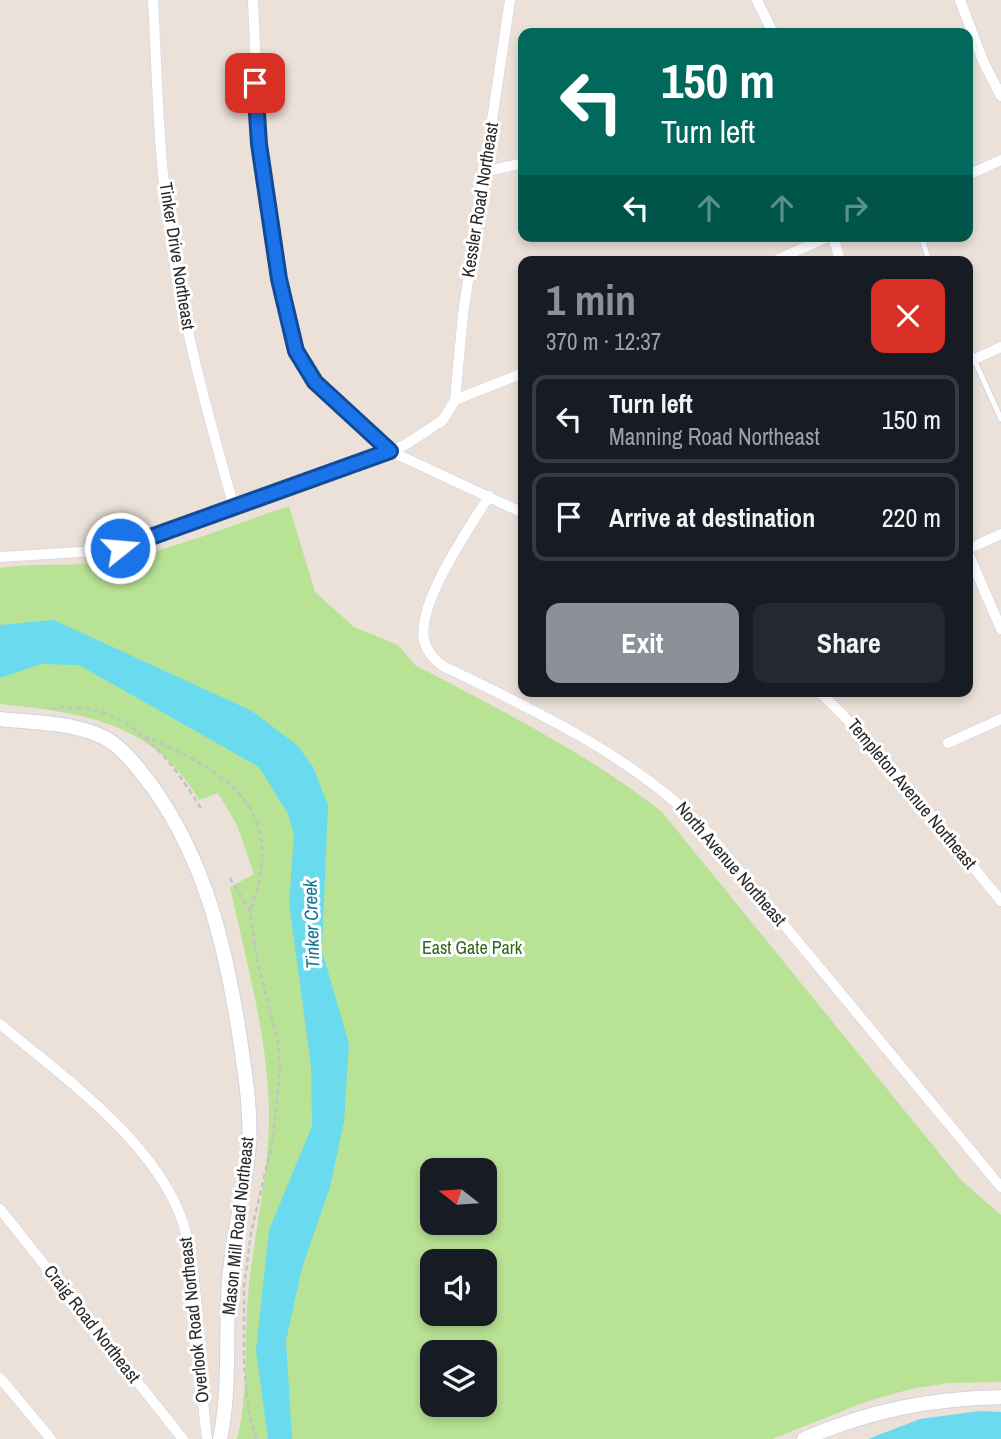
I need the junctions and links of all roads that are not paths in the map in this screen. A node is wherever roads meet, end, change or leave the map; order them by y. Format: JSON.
{"nodes":[{"id":1,"x":153,"y":0,"type":"edge"},
{"id":2,"x":253,"y":0,"type":"edge"},
{"id":3,"x":510,"y":0,"type":"edge"},
{"id":4,"x":757,"y":0,"type":"edge"},
{"id":5,"x":960,"y":0,"type":"edge"},
{"id":6,"x":770,"y":28,"type":"edge"},
{"id":7,"x":971,"y":28,"type":"edge"},
{"id":8,"x":973,"y":34,"type":"edge"},
{"id":9,"x":1001,"y":96,"type":"edge"},
{"id":10,"x":1001,"y":160,"type":"edge"},
{"id":11,"x":518,"y":164,"type":"edge"},
{"id":12,"x":973,"y":172,"type":"edge"},
{"id":13,"x":484,"y":173,"type":"junction"},
{"id":14,"x":818,"y":242,"type":"edge"},
{"id":15,"x":786,"y":256,"type":"edge"},
{"id":16,"x":1001,"y":347,"type":"edge"},
{"id":17,"x":973,"y":359,"type":"edge"},
{"id":18,"x":973,"y":364,"type":"edge"},
{"id":19,"x":518,"y":375,"type":"edge"},
{"id":20,"x":455,"y":400,"type":"junction"},
{"id":21,"x":1001,"y":419,"type":"edge"},
{"id":22,"x":390,"y":451,"type":"junction"},
{"id":23,"x":489,"y":496,"type":"junction"},
{"id":24,"x":234,"y":507,"type":"junction"},
{"id":25,"x":518,"y":510,"type":"edge"},
{"id":26,"x":1001,"y":534,"type":"edge"},
{"id":27,"x":973,"y":548,"type":"edge"},
{"id":28,"x":0,"y":557,"type":"edge"},
{"id":29,"x":973,"y":563,"type":"edge"},
{"id":30,"x":1001,"y":629,"type":"edge"},
{"id":31,"x":825,"y":697,"type":"edge"},
{"id":32,"x":0,"y":719,"type":"edge"},
{"id":33,"x":1001,"y":719,"type":"edge"},
{"id":34,"x":948,"y":743,"type":"dead end"},
{"id":35,"x":1001,"y":901,"type":"edge"},
{"id":36,"x":0,"y":1024,"type":"edge"},
{"id":37,"x":1001,"y":1187,"type":"edge"},
{"id":38,"x":0,"y":1209,"type":"edge"},
{"id":39,"x":0,"y":1378,"type":"edge"},
{"id":40,"x":1001,"y":1397,"type":"edge"},
{"id":41,"x":51,"y":1439,"type":"edge"},
{"id":42,"x":183,"y":1439,"type":"edge"},
{"id":43,"x":207,"y":1439,"type":"edge"},
{"id":44,"x":220,"y":1439,"type":"edge"},
{"id":45,"x":804,"y":1439,"type":"edge"}],
"edges":[{"from":1,"to":24,"type":"street","name":"Tinker Drive Northeast"},
{"from":2,"to":22,"type":"street"},
{"from":3,"to":13,"type":"street","name":"Kessler Road Northeast"},
{"from":4,"to":6,"type":"street"},
{"from":5,"to":7,"type":"street"},
{"from":8,"to":9,"type":"street"},
{"from":10,"to":12,"type":"street"},
{"from":11,"to":13,"type":"street"},
{"from":13,"to":20,"type":"street","name":"Kessler Road Northeast"},
{"from":14,"to":15,"type":"street"},
{"from":16,"to":17,"type":"street"},
{"from":18,"to":21,"type":"lane"},
{"from":19,"to":20,"type":"street"},
{"from":20,"to":22,"type":"street"},
{"from":22,"to":23,"type":"street"},
{"from":22,"to":24,"type":"street"},
{"from":23,"to":25,"type":"street"},
{"from":23,"to":37,"type":"street","name":"North Avenue Northeast"},
{"from":24,"to":28,"type":"street"},
{"from":26,"to":27,"type":"street"},
{"from":29,"to":30,"type":"street"},
{"from":31,"to":35,"type":"street","name":"Templeton Avenue Northeast"},
{"from":32,"to":44,"type":"street","name":"Mason Mill Road Northeast"},
{"from":33,"to":34,"type":"street"},
{"from":36,"to":43,"type":"street","name":"Overlook Road Northeast"},
{"from":38,"to":42,"type":"street","name":"Craig Road Northeast"},
{"from":39,"to":41,"type":"street"},
{"from":40,"to":45,"type":"street"}]}
